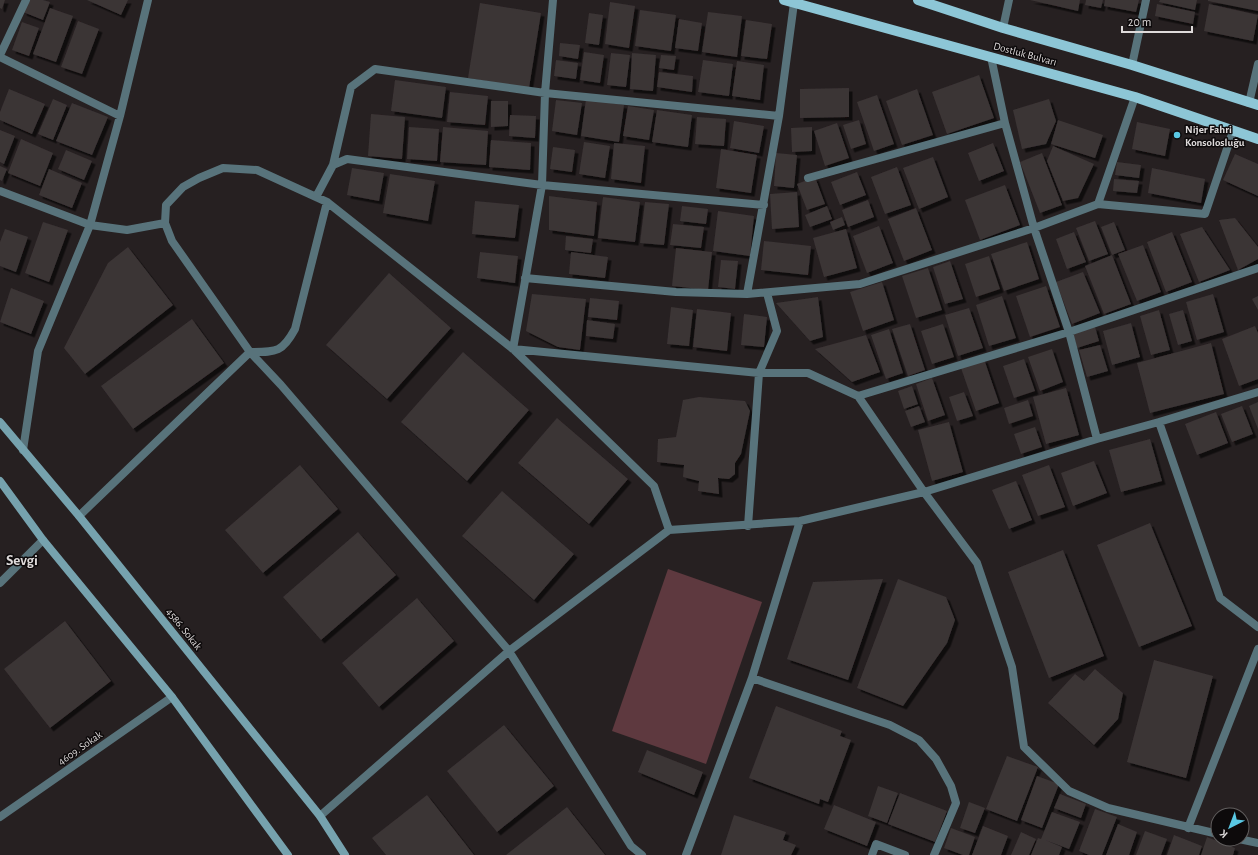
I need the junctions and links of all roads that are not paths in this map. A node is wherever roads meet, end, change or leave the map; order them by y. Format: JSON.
{"nodes":[{"id":1,"x":26,"y":0,"type":"edge"},
{"id":2,"x":148,"y":0,"type":"edge"},
{"id":3,"x":553,"y":0,"type":"edge"},
{"id":4,"x":918,"y":0,"type":"edge"},
{"id":5,"x":1009,"y":0,"type":"edge"},
{"id":6,"x":1146,"y":0,"type":"edge"},
{"id":7,"x":789,"y":2,"type":"edge"},
{"id":8,"x":1003,"y":28,"type":"junction"},
{"id":9,"x":0,"y":56,"type":"edge"},
{"id":10,"x":991,"y":57,"type":"junction"},
{"id":11,"x":1258,"y":64,"type":"edge"},
{"id":12,"x":1132,"y":65,"type":"junction"},
{"id":13,"x":545,"y":93,"type":"junction"},
{"id":14,"x":1135,"y":97,"type":"junction"},
{"id":15,"x":1254,"y":104,"type":"edge"},
{"id":16,"x":120,"y":116,"type":"junction"},
{"id":17,"x":779,"y":116,"type":"junction"},
{"id":18,"x":1005,"y":123,"type":"junction"},
{"id":19,"x":1233,"y":131,"type":"junction"},
{"id":20,"x":1258,"y":139,"type":"edge"},
{"id":21,"x":333,"y":165,"type":"junction"},
{"id":22,"x":808,"y":178,"type":"dead end"},
{"id":23,"x":542,"y":185,"type":"junction"},
{"id":24,"x":0,"y":191,"type":"edge"},
{"id":25,"x":316,"y":197,"type":"junction"},
{"id":26,"x":327,"y":202,"type":"junction"},
{"id":27,"x":1098,"y":204,"type":"junction"},
{"id":28,"x":764,"y":205,"type":"junction"},
{"id":29,"x":165,"y":223,"type":"junction"},
{"id":30,"x":90,"y":225,"type":"junction"},
{"id":31,"x":1034,"y":228,"type":"junction"},
{"id":32,"x":1258,"y":268,"type":"edge"},
{"id":33,"x":525,"y":278,"type":"junction"},
{"id":34,"x":767,"y":293,"type":"junction"},
{"id":35,"x":747,"y":294,"type":"junction"},
{"id":36,"x":1069,"y":332,"type":"junction"},
{"id":37,"x":513,"y":349,"type":"junction"},
{"id":38,"x":250,"y":352,"type":"junction"},
{"id":39,"x":760,"y":373,"type":"junction"},
{"id":40,"x":1258,"y":392,"type":"edge"},
{"id":41,"x":858,"y":396,"type":"junction"},
{"id":42,"x":0,"y":422,"type":"edge"},
{"id":43,"x":1159,"y":422,"type":"junction"},
{"id":44,"x":1097,"y":439,"type":"junction"},
{"id":45,"x":23,"y":450,"type":"junction"},
{"id":46,"x":0,"y":481,"type":"edge"},
{"id":47,"x":924,"y":492,"type":"junction"},
{"id":48,"x":79,"y":516,"type":"junction"},
{"id":49,"x":800,"y":522,"type":"junction"},
{"id":50,"x":748,"y":526,"type":"junction"},
{"id":51,"x":669,"y":530,"type":"junction"},
{"id":52,"x":43,"y":540,"type":"junction"},
{"id":53,"x":0,"y":583,"type":"edge"},
{"id":54,"x":1258,"y":627,"type":"edge"},
{"id":55,"x":1258,"y":650,"type":"edge"},
{"id":56,"x":509,"y":651,"type":"junction"},
{"id":57,"x":752,"y":678,"type":"junction"},
{"id":58,"x":172,"y":697,"type":"junction"},
{"id":59,"x":320,"y":816,"type":"junction"},
{"id":60,"x":0,"y":817,"type":"edge"},
{"id":61,"x":1188,"y":828,"type":"junction"},
{"id":62,"x":1210,"y":832,"type":"edge"},
{"id":63,"x":288,"y":855,"type":"edge"},
{"id":64,"x":345,"y":855,"type":"edge"},
{"id":65,"x":642,"y":855,"type":"edge"},
{"id":66,"x":686,"y":855,"type":"edge"},
{"id":67,"x":872,"y":855,"type":"edge"},
{"id":68,"x":905,"y":855,"type":"edge"},
{"id":69,"x":934,"y":855,"type":"edge"}],
"edges":[{"from":1,"to":9,"type":"street"},
{"from":2,"to":16,"type":"street"},
{"from":3,"to":13,"type":"street"},
{"from":4,"to":8,"type":"main road","name":"Dostluk Bulvarı"},
{"from":5,"to":8,"type":"street"},
{"from":6,"to":12,"type":"street"},
{"from":7,"to":10,"type":"main road","name":"Dostluk Bulvarı"},
{"from":7,"to":17,"type":"street"},
{"from":8,"to":12,"type":"main road","name":"Dostluk Bulvarı"},
{"from":9,"to":16,"type":"street"},
{"from":10,"to":14,"type":"main road","name":"Dostluk Bulvarı"},
{"from":10,"to":18,"type":"street"},
{"from":11,"to":15,"type":"street"},
{"from":12,"to":15,"type":"main road","name":"Dostluk Bulvarı"},
{"from":13,"to":17,"type":"street"},
{"from":13,"to":21,"type":"street"},
{"from":13,"to":23,"type":"street"},
{"from":14,"to":19,"type":"main road","name":"Dostluk Bulvarı"},
{"from":14,"to":27,"type":"street"},
{"from":16,"to":30,"type":"street"},
{"from":17,"to":28,"type":"street"},
{"from":18,"to":22,"type":"street"},
{"from":18,"to":31,"type":"street"},
{"from":19,"to":20,"type":"main road","name":"Dostluk Bulvarı"},
{"from":19,"to":27,"type":"street"},
{"from":21,"to":23,"type":"street"},
{"from":21,"to":25,"type":"street"},
{"from":23,"to":28,"type":"street"},
{"from":23,"to":33,"type":"street"},
{"from":24,"to":30,"type":"street"},
{"from":25,"to":26,"type":"street"},
{"from":25,"to":29,"type":"street"},
{"from":26,"to":37,"type":"street"},
{"from":26,"to":38,"type":"street"},
{"from":27,"to":31,"type":"street"},
{"from":28,"to":35,"type":"street"},
{"from":29,"to":30,"type":"street"},
{"from":29,"to":38,"type":"street"},
{"from":30,"to":45,"type":"street"},
{"from":31,"to":34,"type":"street"},
{"from":31,"to":36,"type":"street"},
{"from":32,"to":36,"type":"street"},
{"from":33,"to":35,"type":"street"},
{"from":33,"to":37,"type":"street"},
{"from":34,"to":35,"type":"street"},
{"from":34,"to":39,"type":"street"},
{"from":36,"to":41,"type":"street"},
{"from":36,"to":44,"type":"street"},
{"from":37,"to":39,"type":"street"},
{"from":37,"to":51,"type":"street"},
{"from":38,"to":48,"type":"street"},
{"from":38,"to":56,"type":"street"},
{"from":39,"to":41,"type":"street"},
{"from":39,"to":50,"type":"street"},
{"from":40,"to":43,"type":"street"},
{"from":41,"to":47,"type":"street"},
{"from":42,"to":45,"type":"main road","name":"4586. Sokak"},
{"from":43,"to":44,"type":"street"},
{"from":43,"to":54,"type":"street"},
{"from":44,"to":47,"type":"street"},
{"from":45,"to":48,"type":"main road","name":"4586. Sokak"},
{"from":46,"to":52,"type":"main road"},
{"from":47,"to":49,"type":"street"},
{"from":47,"to":61,"type":"street"},
{"from":48,"to":59,"type":"main road","name":"4586. Sokak"},
{"from":49,"to":50,"type":"street"},
{"from":49,"to":57,"type":"street"},
{"from":50,"to":51,"type":"street"},
{"from":51,"to":56,"type":"street"},
{"from":52,"to":53,"type":"street"},
{"from":52,"to":58,"type":"main road"},
{"from":55,"to":61,"type":"street"},
{"from":56,"to":59,"type":"street"},
{"from":56,"to":65,"type":"street"},
{"from":57,"to":66,"type":"street"},
{"from":57,"to":69,"type":"street"},
{"from":58,"to":60,"type":"street","name":"4609. Sokak"},
{"from":58,"to":63,"type":"main road"},
{"from":59,"to":64,"type":"main road","name":"4586. Sokak"},
{"from":61,"to":62,"type":"street"},
{"from":67,"to":68,"type":"street"}]}
